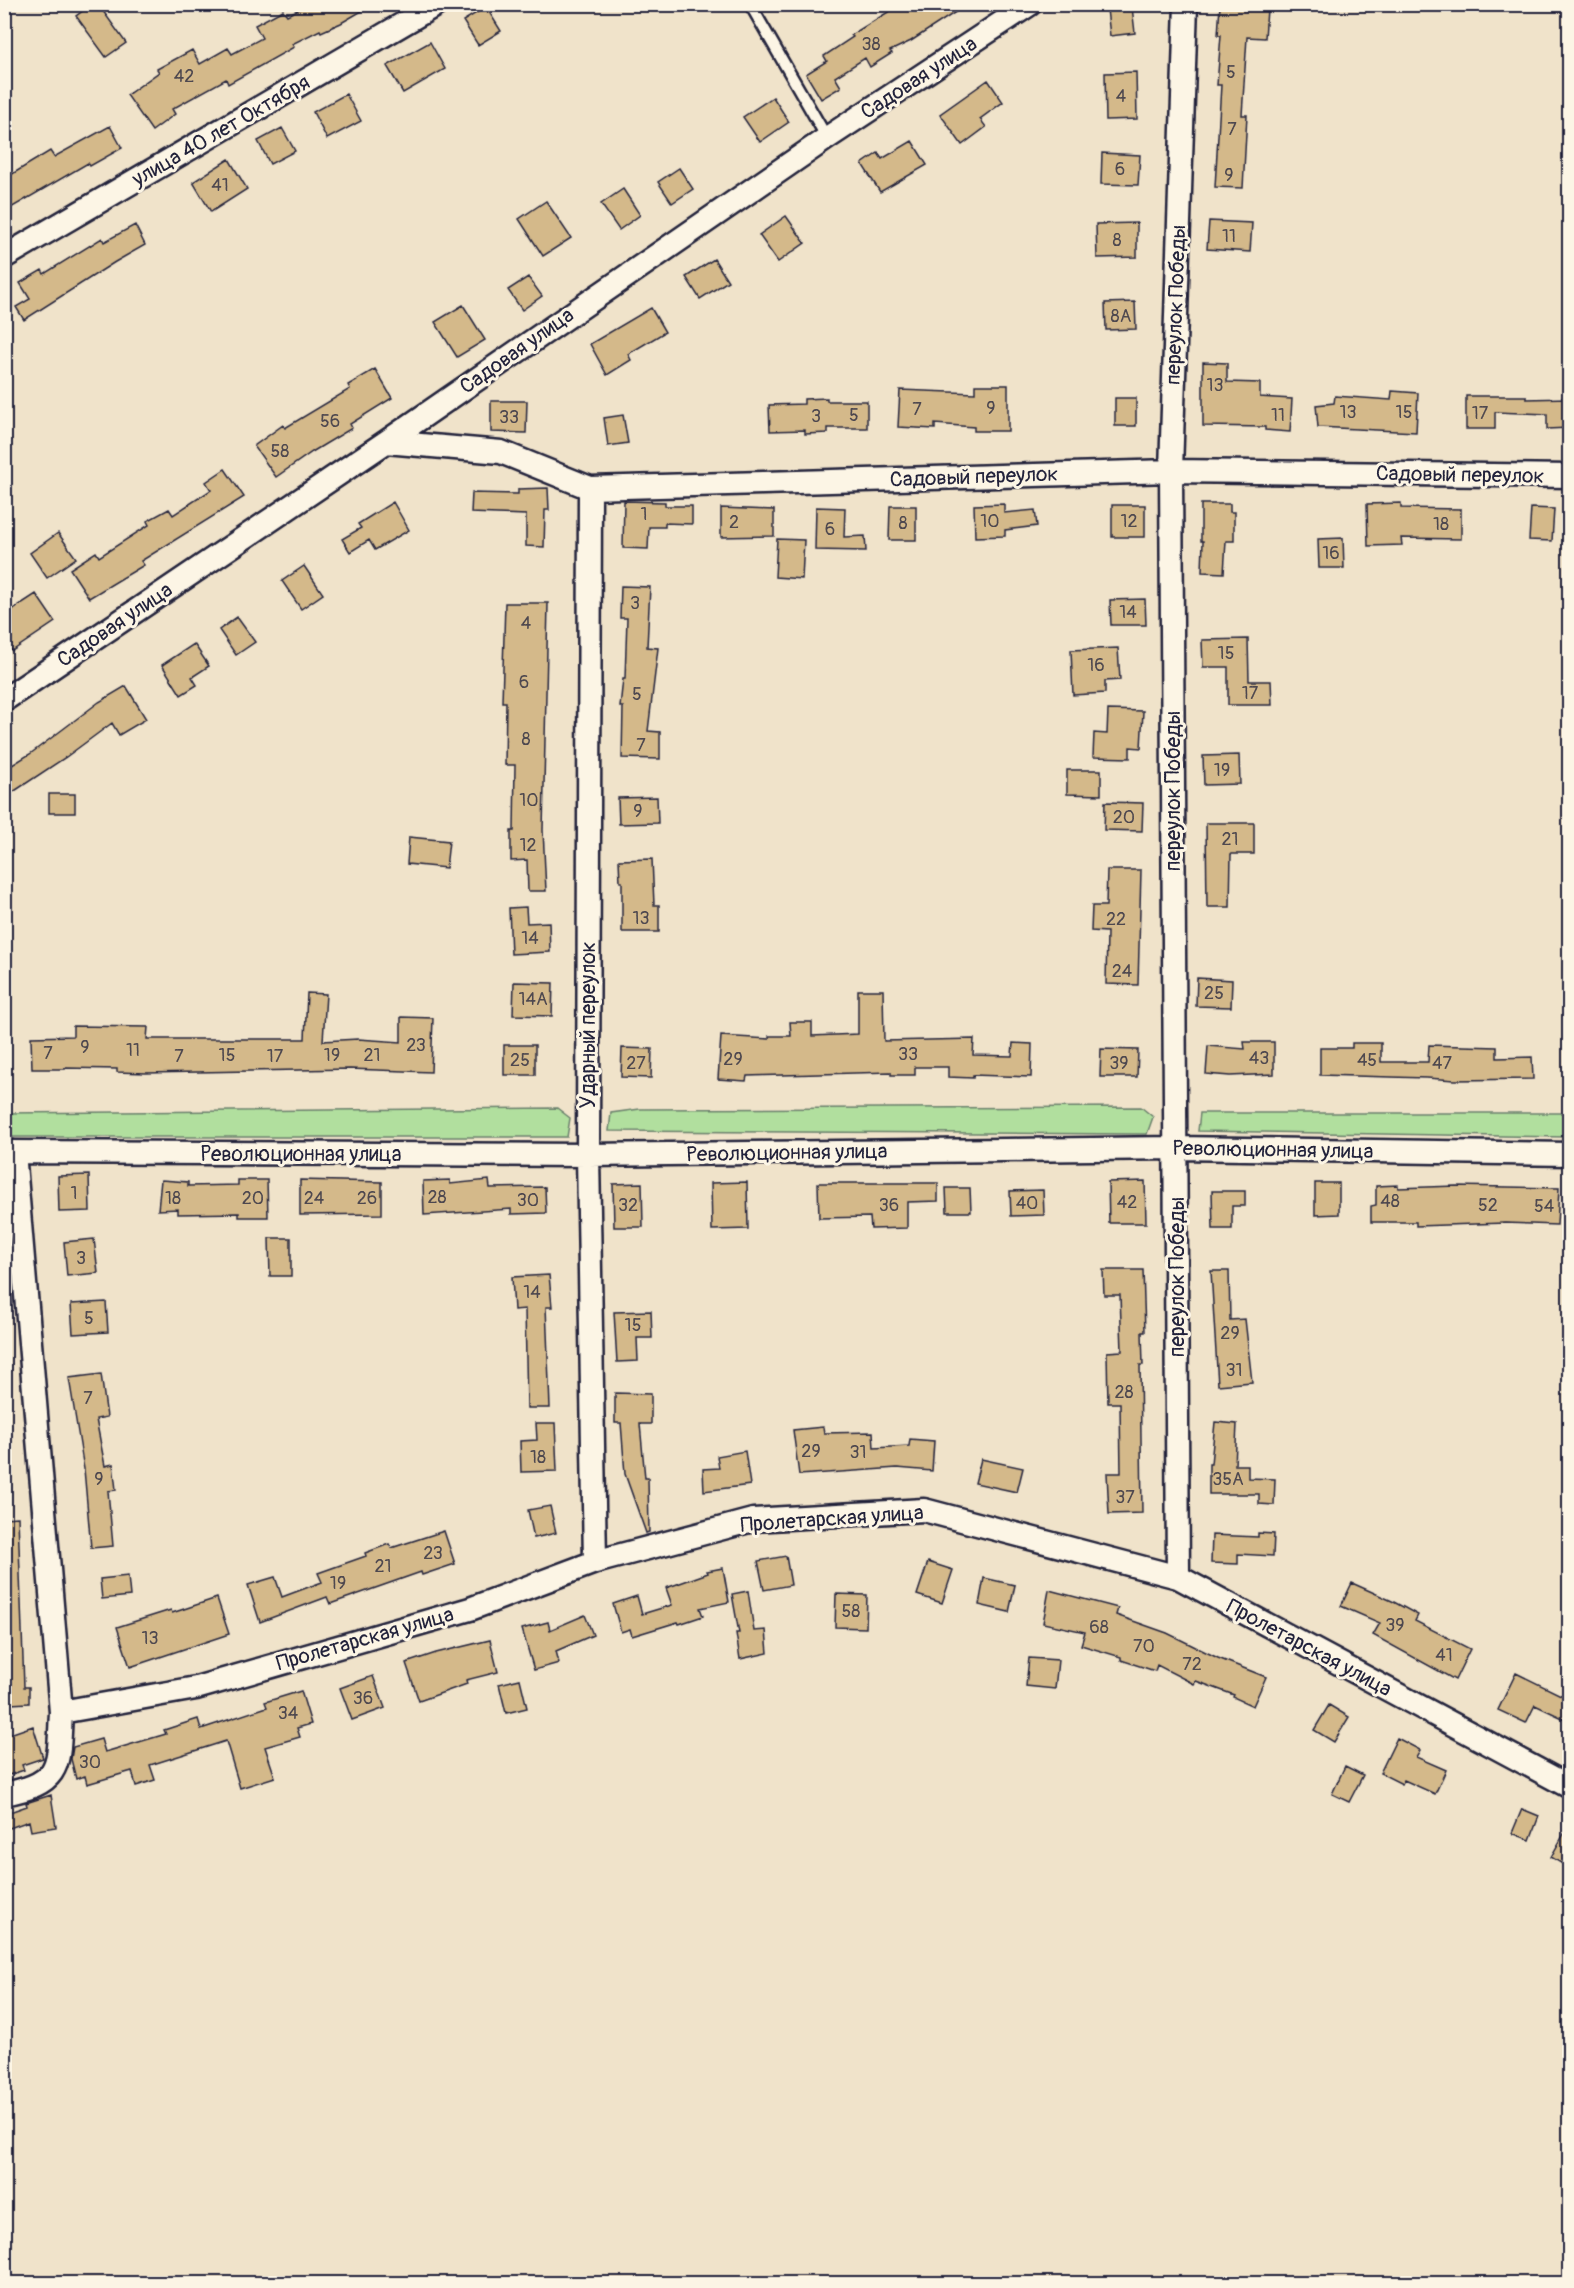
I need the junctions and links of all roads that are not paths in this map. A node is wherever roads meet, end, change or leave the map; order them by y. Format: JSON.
{"nodes":[{"id":1,"x":437,"y":4,"type":"edge"},
{"id":2,"x":750,"y":4,"type":"edge"},
{"id":3,"x":1030,"y":4,"type":"edge"},
{"id":4,"x":1186,"y":4,"type":"edge"},
{"id":5,"x":826,"y":138,"type":"junction"},
{"id":6,"x":4,"y":257,"type":"edge"},
{"id":7,"x":386,"y":442,"type":"junction"},
{"id":8,"x":1171,"y":471,"type":"junction"},
{"id":9,"x":1569,"y":476,"type":"edge"},
{"id":10,"x":590,"y":488,"type":"junction"},
{"id":11,"x":4,"y":700,"type":"edge"},
{"id":12,"x":1176,"y":1148,"type":"junction"},
{"id":13,"x":9,"y":1152,"type":"edge"},
{"id":14,"x":1569,"y":1154,"type":"edge"},
{"id":15,"x":588,"y":1155,"type":"junction"},
{"id":16,"x":595,"y":1562,"type":"junction"},
{"id":17,"x":1178,"y":1577,"type":"junction"},
{"id":18,"x":61,"y":1712,"type":"junction"},
{"id":19,"x":1569,"y":1787,"type":"edge"},
{"id":20,"x":4,"y":1794,"type":"edge"}],
"edges":[{"from":1,"to":6,"type":"street","name":"улица 40 лет Октября"},
{"from":2,"to":5,"type":"lane"},
{"from":3,"to":5,"type":"street","name":"Садовая улица"},
{"from":4,"to":8,"type":"street","name":"переулок Победы"},
{"from":5,"to":7,"type":"street","name":"Садовая улица"},
{"from":7,"to":10,"type":"street","name":"Садовый переулок"},
{"from":7,"to":11,"type":"street","name":"Садовая улица"},
{"from":8,"to":9,"type":"street","name":"Садовый переулок"},
{"from":8,"to":10,"type":"street","name":"Садовый переулок"},
{"from":8,"to":12,"type":"street","name":"переулок Победы"},
{"from":10,"to":15,"type":"street","name":"Ударный переулок"},
{"from":12,"to":14,"type":"street","name":"Революционная улица"},
{"from":12,"to":15,"type":"street","name":"Революционная улица"},
{"from":12,"to":17,"type":"street","name":"переулок Победы"},
{"from":13,"to":15,"type":"street","name":"Революционная улица"},
{"from":13,"to":18,"type":"street"},
{"from":15,"to":16,"type":"street","name":"Ударный переулок"},
{"from":16,"to":17,"type":"street","name":"Пролетарская улица"},
{"from":16,"to":18,"type":"street","name":"Пролетарская улица"},
{"from":17,"to":19,"type":"street","name":"Пролетарская улица"},
{"from":18,"to":20,"type":"street"}]}
